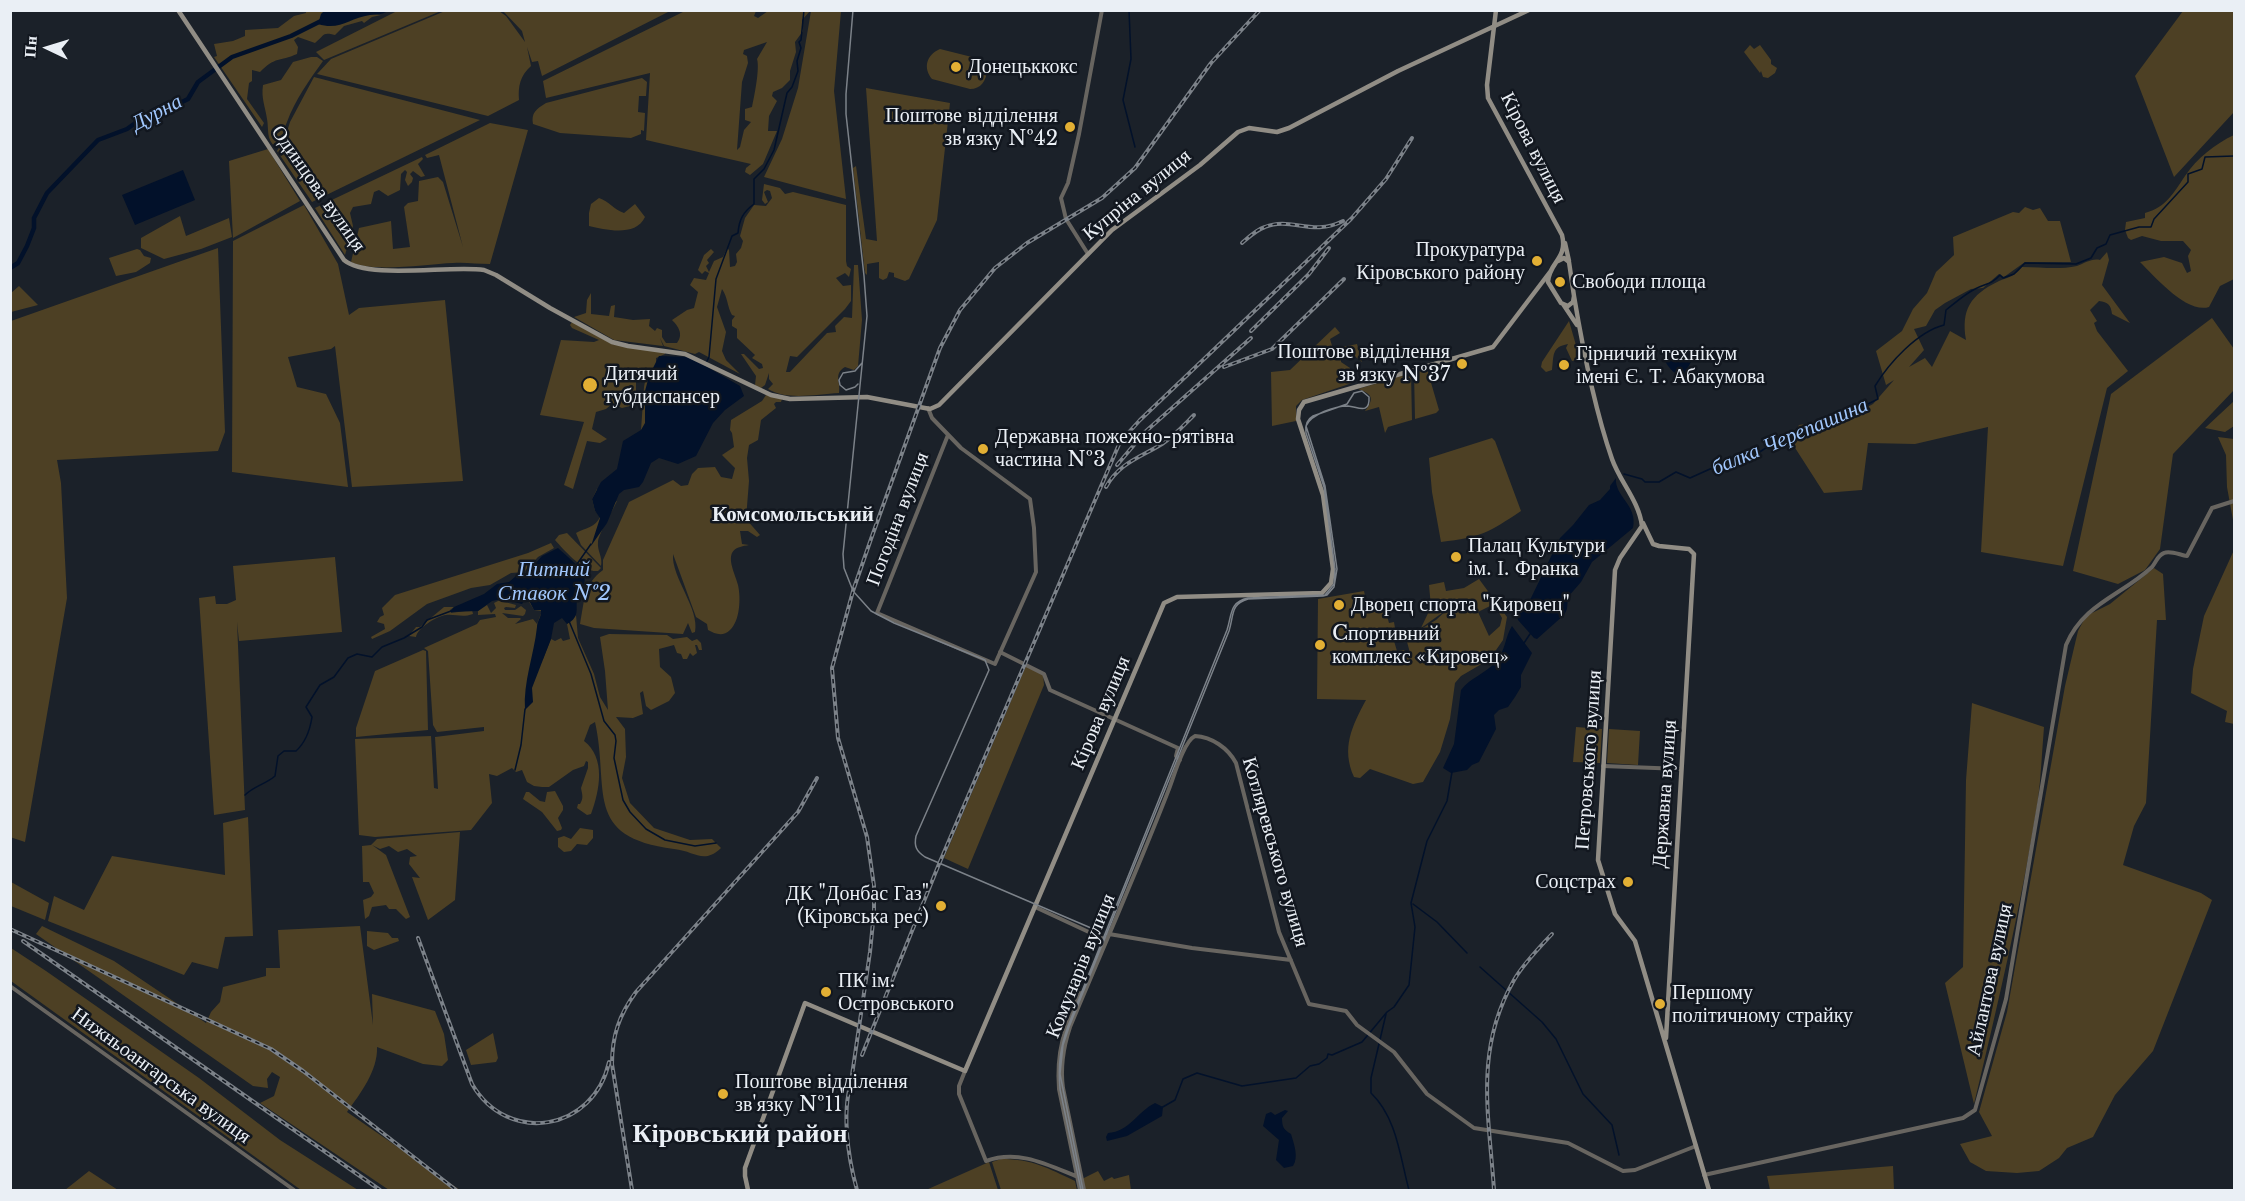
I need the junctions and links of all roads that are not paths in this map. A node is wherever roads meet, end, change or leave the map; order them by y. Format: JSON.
{"nodes":[{"id":1,"x":178,"y":10,"type":"edge"},
{"id":2,"x":1102,"y":10,"type":"edge"},
{"id":3,"x":1496,"y":10,"type":"edge"},
{"id":4,"x":1529,"y":10,"type":"edge"},
{"id":5,"x":1494,"y":26,"type":"junction"},
{"id":6,"x":1562,"y":235,"type":"junction"},
{"id":7,"x":1088,"y":254,"type":"junction"},
{"id":8,"x":1558,"y":261,"type":"junction"},
{"id":9,"x":1569,"y":262,"type":"junction"},
{"id":10,"x":1550,"y":272,"type":"junction"},
{"id":11,"x":1537,"y":290,"type":"junction"},
{"id":12,"x":1552,"y":291,"type":"junction"},
{"id":13,"x":1574,"y":296,"type":"junction"},
{"id":14,"x":1561,"y":303,"type":"junction"},
{"id":15,"x":1579,"y":330,"type":"junction"},
{"id":16,"x":928,"y":408,"type":"junction"},
{"id":17,"x":948,"y":435,"type":"junction"},
{"id":18,"x":2235,"y":501,"type":"edge"},
{"id":19,"x":1641,"y":515,"type":"junction"},
{"id":20,"x":1000,"y":652,"type":"junction"},
{"id":21,"x":1114,"y":720,"type":"junction"},
{"id":22,"x":1180,"y":760,"type":"junction"},
{"id":23,"x":1604,"y":766,"type":"junction"},
{"id":24,"x":1681,"y":769,"type":"junction"},
{"id":25,"x":1035,"y":907,"type":"junction"},
{"id":26,"x":1109,"y":934,"type":"junction"},
{"id":27,"x":1106,"y":940,"type":"junction"},
{"id":28,"x":1290,"y":960,"type":"junction"},
{"id":29,"x":10,"y":986,"type":"edge"},
{"id":30,"x":1666,"y":1044,"type":"junction"},
{"id":31,"x":965,"y":1071,"type":"junction"},
{"id":32,"x":1696,"y":1146,"type":"junction"},
{"id":33,"x":1704,"y":1175,"type":"junction"},
{"id":34,"x":1079,"y":1178,"type":"junction"},
{"id":35,"x":294,"y":1191,"type":"edge"},
{"id":36,"x":748,"y":1191,"type":"edge"},
{"id":37,"x":1082,"y":1191,"type":"edge"},
{"id":38,"x":1709,"y":1191,"type":"edge"}],
"edges":[{"from":1,"to":16,"type":"main road","name":"Одинцова вулиця"},
{"from":2,"to":7,"type":"street"},
{"from":3,"to":5,"type":"main road","name":"Кірова вулиця"},
{"from":4,"to":5,"type":"main road","name":"Купріна вулиця"},
{"from":5,"to":6,"type":"main road","name":"Кірова вулиця"},
{"from":5,"to":7,"type":"main road","name":"Купріна вулиця"},
{"from":6,"to":8,"type":"main road","name":"Кірова вулиця"},
{"from":6,"to":9,"type":"main road"},
{"from":7,"to":16,"type":"main road","name":"Купріна вулиця"},
{"from":8,"to":9,"type":"main road"},
{"from":8,"to":10,"type":"main road","name":"Кірова вулиця"},
{"from":9,"to":13,"type":"main road"},
{"from":10,"to":11,"type":"main road","name":"Кірова вулиця"},
{"from":10,"to":12,"type":"main road"},
{"from":11,"to":12,"type":"main road"},
{"from":11,"to":21,"type":"main road","name":"Кірова вулиця"},
{"from":12,"to":14,"type":"main road"},
{"from":13,"to":14,"type":"main road"},
{"from":13,"to":15,"type":"main road"},
{"from":14,"to":15,"type":"main road"},
{"from":15,"to":19,"type":"main road"},
{"from":16,"to":17,"type":"street"},
{"from":17,"to":20,"type":"street"},
{"from":17,"to":20,"type":"street","name":"Погодіна вулиця"},
{"from":18,"to":33,"type":"street","name":"Айлантова вулиця"},
{"from":19,"to":23,"type":"main road","name":"Петровського вулиця"},
{"from":19,"to":24,"type":"main road","name":"Державна вулиця"},
{"from":20,"to":21,"type":"street"},
{"from":21,"to":22,"type":"street"},
{"from":21,"to":25,"type":"main road","name":"Кірова вулиця"},
{"from":22,"to":26,"type":"street","name":"Комунарів вулиця"},
{"from":22,"to":28,"type":"street","name":"Котляревського вулиця"},
{"from":23,"to":24,"type":"street"},
{"from":23,"to":30,"type":"main road","name":"Петровського вулиця"},
{"from":24,"to":30,"type":"main road","name":"Державна вулиця"},
{"from":25,"to":27,"type":"street"},
{"from":25,"to":31,"type":"main road","name":"Кірова вулиця"},
{"from":26,"to":27,"type":"street","name":"Комунарів вулиця"},
{"from":26,"to":28,"type":"street"},
{"from":27,"to":34,"type":"street","name":"Комунарів вулиця"},
{"from":28,"to":32,"type":"street","name":"Котляревського вулиця"},
{"from":29,"to":35,"type":"street","name":"Нижньоангарська вулиця"},
{"from":30,"to":32,"type":"main road","name":"Петровського вулиця"},
{"from":31,"to":34,"type":"street"},
{"from":31,"to":36,"type":"main road"},
{"from":32,"to":33,"type":"main road","name":"Петровського вулиця"},
{"from":33,"to":38,"type":"main road","name":"Петровського вулиця"},
{"from":34,"to":37,"type":"street","name":"Комунарів вулиця"}]}
